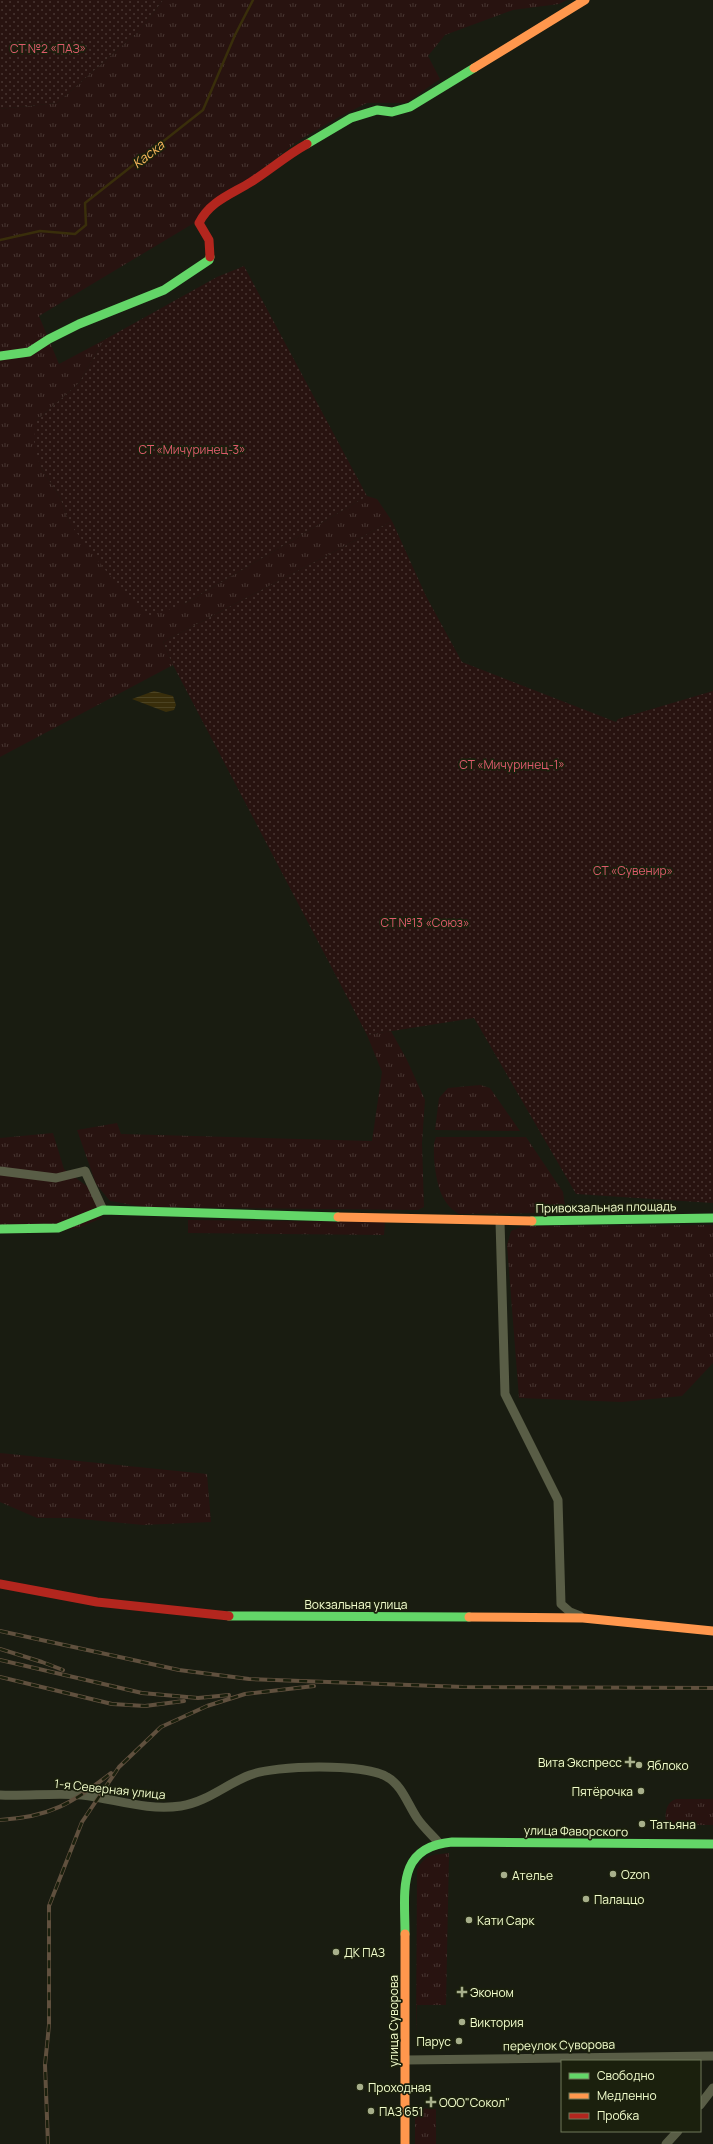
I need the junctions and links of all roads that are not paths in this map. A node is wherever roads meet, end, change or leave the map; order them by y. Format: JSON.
{"nodes":[{"id":1,"x":585,"y":0,"type":"edge"},
{"id":2,"x":1,"y":353,"type":"edge"},
{"id":3,"x":0,"y":1171,"type":"edge"},
{"id":4,"x":103,"y":1210,"type":"junction"},
{"id":5,"x":713,"y":1218,"type":"edge"},
{"id":6,"x":500,"y":1221,"type":"junction"},
{"id":7,"x":0,"y":1229,"type":"edge"},
{"id":8,"x":0,"y":1584,"type":"edge"},
{"id":9,"x":583,"y":1618,"type":"junction"},
{"id":10,"x":713,"y":1631,"type":"edge"},
{"id":11,"x":0,"y":1795,"type":"edge"},
{"id":12,"x":439,"y":1843,"type":"junction"},
{"id":13,"x":713,"y":1844,"type":"edge"},
{"id":14,"x":713,"y":2056,"type":"edge"},
{"id":15,"x":406,"y":2060,"type":"junction"},
{"id":16,"x":713,"y":2088,"type":"edge"},
{"id":17,"x":701,"y":2104,"type":"edge"},
{"id":18,"x":677,"y":2132,"type":"edge"},
{"id":19,"x":406,"y":2144,"type":"edge"},
{"id":20,"x":666,"y":2144,"type":"edge"}],
"edges":[{"from":1,"to":2,"type":"street"},
{"from":3,"to":4,"type":"street"},
{"from":4,"to":6,"type":"street","name":"Привокзальная площадь"},
{"from":4,"to":7,"type":"street"},
{"from":5,"to":6,"type":"street","name":"Привокзальная площадь"},
{"from":6,"to":9,"type":"street"},
{"from":8,"to":9,"type":"street","name":"Вокзальная улица"},
{"from":9,"to":10,"type":"street","name":"Вокзальная улица"},
{"from":11,"to":12,"type":"street","name":"1-я Северная улица"},
{"from":12,"to":13,"type":"street","name":"улица Фаворского"},
{"from":12,"to":15,"type":"street","name":"улица Суворова"},
{"from":14,"to":15,"type":"street","name":"переулок Суворова"},
{"from":15,"to":19,"type":"street","name":"улица Суворова"},
{"from":16,"to":17,"type":"street"},
{"from":18,"to":20,"type":"street"}]}
